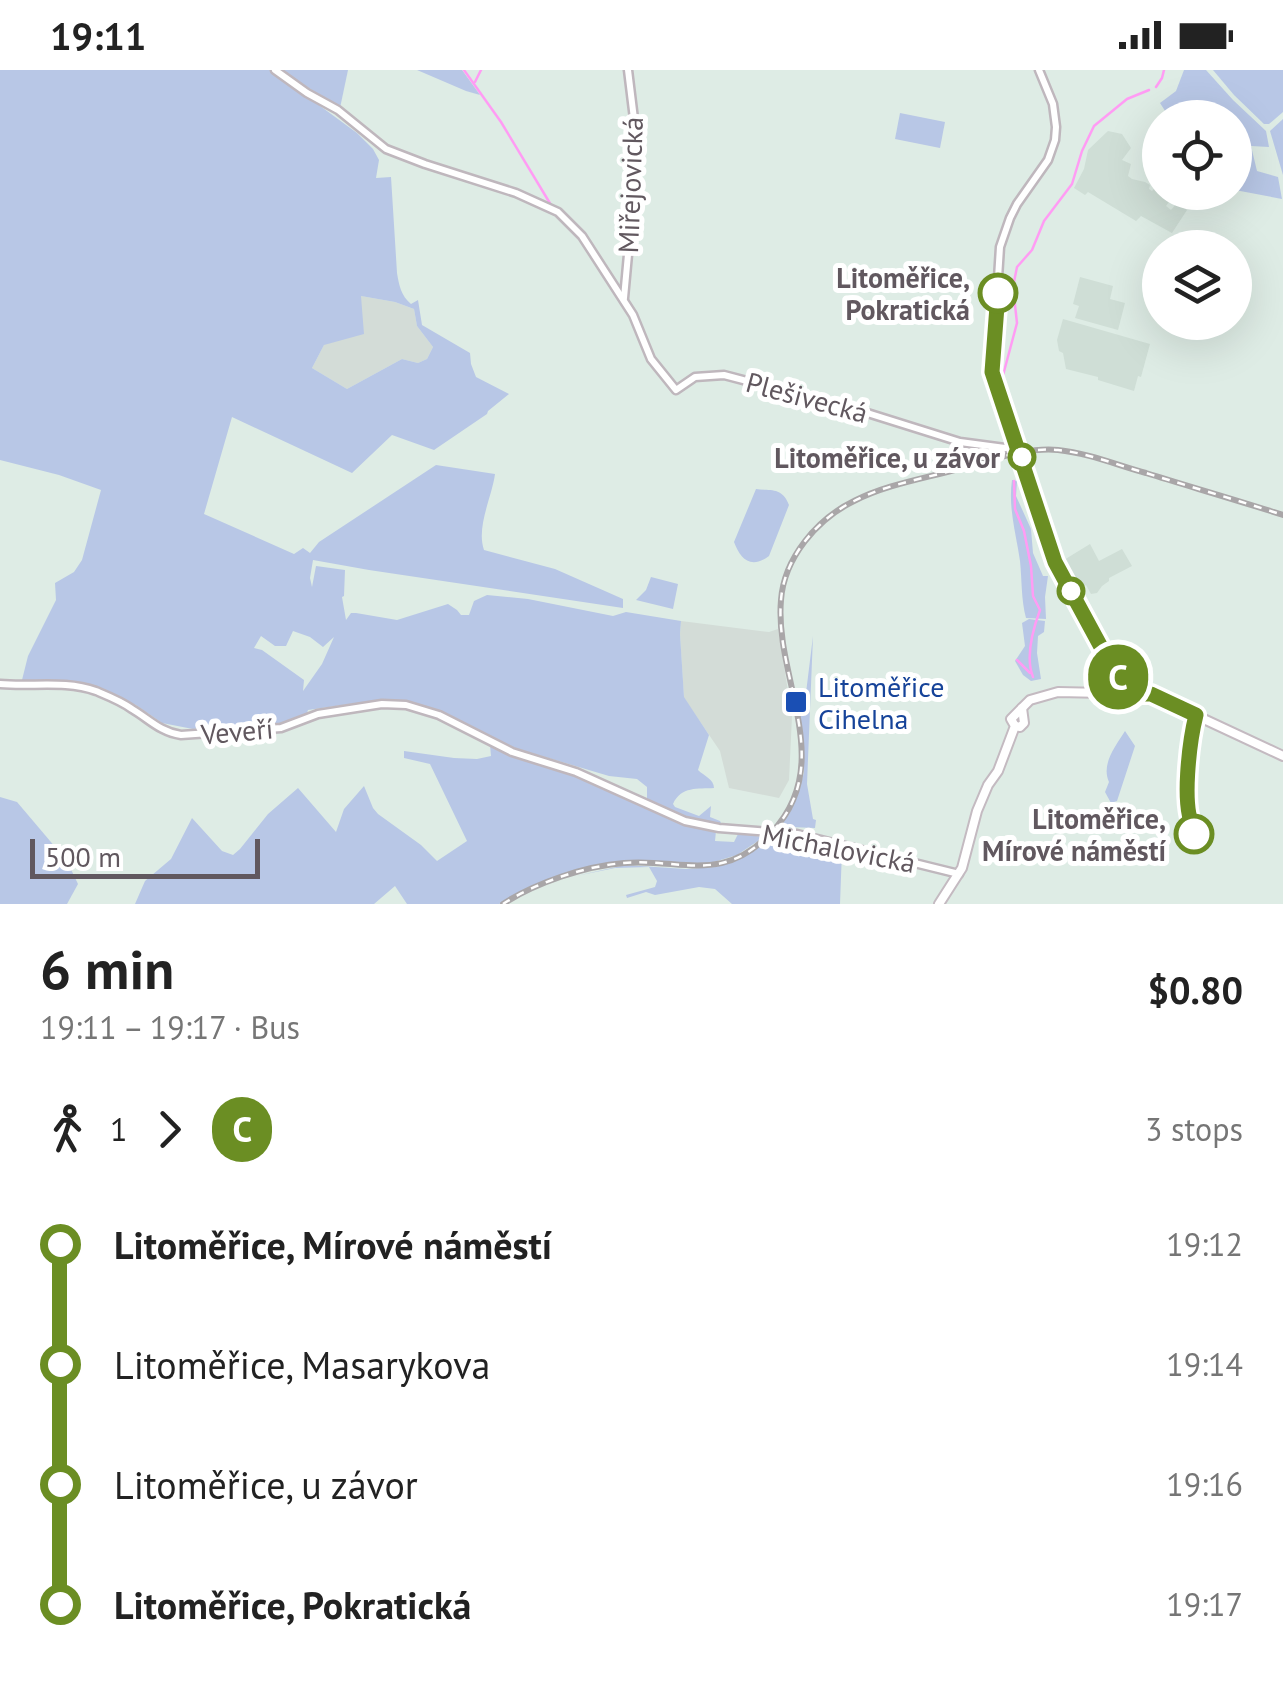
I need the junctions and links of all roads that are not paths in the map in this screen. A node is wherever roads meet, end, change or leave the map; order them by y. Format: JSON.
{"nodes":[{"id":1,"x":275,"y":70,"type":"edge"},
{"id":2,"x":628,"y":70,"type":"edge"},
{"id":3,"x":1039,"y":70,"type":"edge"},
{"id":4,"x":623,"y":299,"type":"junction"},
{"id":5,"x":1017,"y":446,"type":"junction"},
{"id":6,"x":0,"y":684,"type":"edge"},
{"id":7,"x":1122,"y":688,"type":"junction"},
{"id":8,"x":1283,"y":756,"type":"edge"},
{"id":9,"x":718,"y":828,"type":"joint"},
{"id":10,"x":959,"y":874,"type":"junction"},
{"id":11,"x":939,"y":904,"type":"edge"}],
"edges":[{"from":1,"to":4,"type":"street"},
{"from":2,"to":4,"type":"street","name":"Miřejovická"},
{"from":3,"to":5,"type":"street"},
{"from":4,"to":5,"type":"street","name":"Plešivecká"},
{"from":5,"to":7,"type":"street"},
{"from":6,"to":9,"type":"street","name":"Veveří"},
{"from":7,"to":8,"type":"main road"},
{"from":7,"to":10,"type":"main road"},
{"from":9,"to":10,"type":"street","name":"Michalovická"},
{"from":10,"to":11,"type":"main road"}]}
